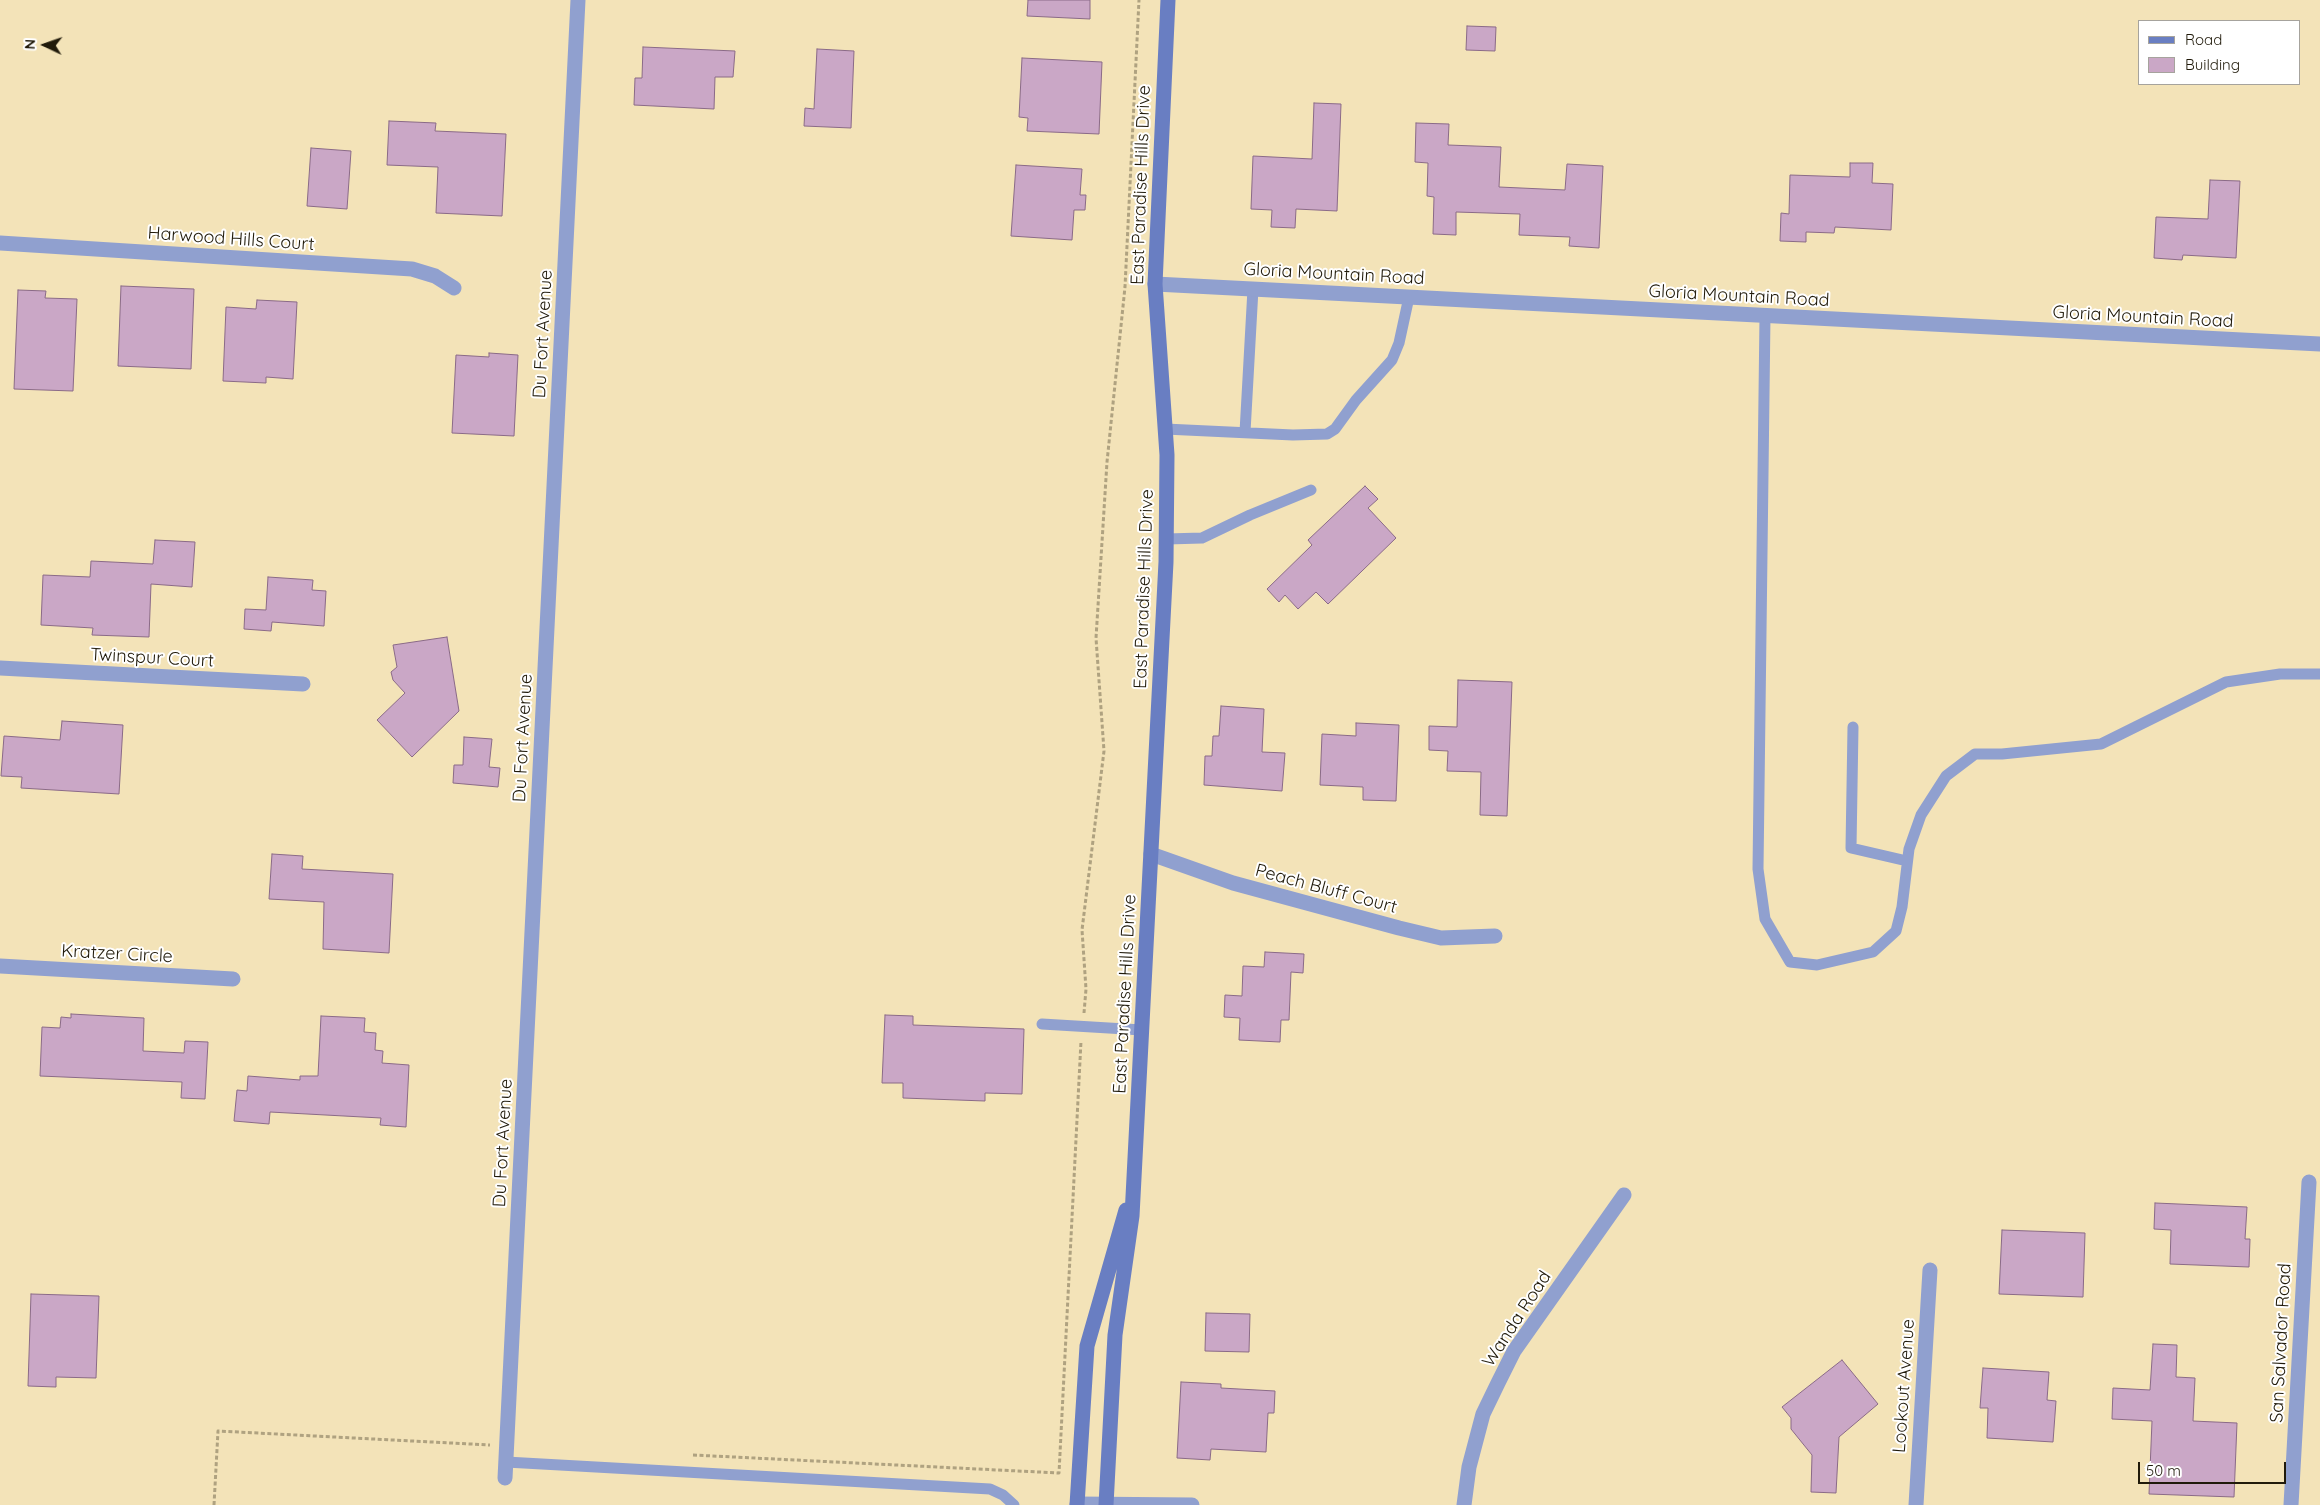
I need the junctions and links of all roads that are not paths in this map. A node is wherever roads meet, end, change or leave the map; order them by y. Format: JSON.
{"nodes":[{"id":1,"x":578,"y":0,"type":"edge"},
{"id":2,"x":1168,"y":0,"type":"edge"},
{"id":3,"x":0,"y":243,"type":"edge"},
{"id":4,"x":1155,"y":284,"type":"junction"},
{"id":5,"x":454,"y":288,"type":"dead end"},
{"id":6,"x":1253,"y":289,"type":"junction"},
{"id":7,"x":1409,"y":297,"type":"junction"},
{"id":8,"x":1765,"y":316,"type":"junction"},
{"id":9,"x":2320,"y":344,"type":"edge"},
{"id":10,"x":1165,"y":429,"type":"junction"},
{"id":11,"x":1245,"y":432,"type":"junction"},
{"id":12,"x":1311,"y":490,"type":"dead end"},
{"id":13,"x":1166,"y":539,"type":"junction"},
{"id":14,"x":0,"y":668,"type":"edge"},
{"id":15,"x":2320,"y":674,"type":"edge"},
{"id":16,"x":303,"y":684,"type":"dead end"},
{"id":17,"x":1853,"y":727,"type":"dead end"},
{"id":18,"x":1151,"y":854,"type":"junction"},
{"id":19,"x":1907,"y":861,"type":"junction"},
{"id":20,"x":1495,"y":936,"type":"dead end"},
{"id":21,"x":0,"y":966,"type":"edge"},
{"id":22,"x":233,"y":979,"type":"dead end"},
{"id":23,"x":1042,"y":1024,"type":"dead end"},
{"id":24,"x":1142,"y":1030,"type":"junction"},
{"id":25,"x":1134,"y":1180,"type":"junction"},
{"id":26,"x":2309,"y":1182,"type":"dead end"},
{"id":27,"x":1624,"y":1195,"type":"dead end"},
{"id":28,"x":1930,"y":1270,"type":"dead end"},
{"id":29,"x":506,"y":1462,"type":"junction"},
{"id":30,"x":505,"y":1478,"type":"dead end"},
{"id":31,"x":1077,"y":1504,"type":"edge"},
{"id":32,"x":1106,"y":1504,"type":"edge"},
{"id":33,"x":1014,"y":1505,"type":"edge"},
{"id":34,"x":1192,"y":1505,"type":"edge"},
{"id":35,"x":1464,"y":1505,"type":"edge"},
{"id":36,"x":1916,"y":1505,"type":"edge"},
{"id":37,"x":2291,"y":1505,"type":"edge"}],
"edges":[{"from":1,"to":29,"type":"street","name":"Du Fort Avenue"},
{"from":2,"to":4,"type":"main road","name":"East Paradise Hills Drive"},
{"from":3,"to":5,"type":"street","name":"Harwood Hills Court"},
{"from":4,"to":6,"type":"street","name":"Gloria Mountain Road"},
{"from":4,"to":10,"type":"main road","name":"East Paradise Hills Drive"},
{"from":6,"to":7,"type":"street","name":"Gloria Mountain Road"},
{"from":6,"to":11,"type":"lane"},
{"from":7,"to":8,"type":"street","name":"Gloria Mountain Road"},
{"from":7,"to":11,"type":"lane"},
{"from":8,"to":9,"type":"street","name":"Gloria Mountain Road"},
{"from":8,"to":19,"type":"lane"},
{"from":10,"to":11,"type":"lane"},
{"from":10,"to":13,"type":"main road","name":"East Paradise Hills Drive"},
{"from":12,"to":13,"type":"lane"},
{"from":13,"to":18,"type":"main road","name":"East Paradise Hills Drive"},
{"from":14,"to":16,"type":"street","name":"Twinspur Court"},
{"from":15,"to":19,"type":"lane"},
{"from":17,"to":19,"type":"lane"},
{"from":18,"to":20,"type":"street","name":"Peach Bluff Court"},
{"from":18,"to":24,"type":"main road","name":"East Paradise Hills Drive"},
{"from":21,"to":22,"type":"street","name":"Kratzer Circle"},
{"from":23,"to":24,"type":"lane"},
{"from":24,"to":25,"type":"main road","name":"East Paradise Hills Drive"},
{"from":25,"to":31,"type":"main road","name":"East Paradise Hills Drive"},
{"from":25,"to":32,"type":"main road","name":"East Paradise Hills Drive"},
{"from":26,"to":37,"type":"street","name":"San Salvador Road"},
{"from":27,"to":35,"type":"street","name":"Wanda Road"},
{"from":28,"to":36,"type":"street","name":"Lookout Avenue"},
{"from":29,"to":30,"type":"street","name":"Du Fort Avenue"},
{"from":29,"to":33,"type":"lane"},
{"from":31,"to":32,"type":"street"},
{"from":32,"to":34,"type":"street"}]}
